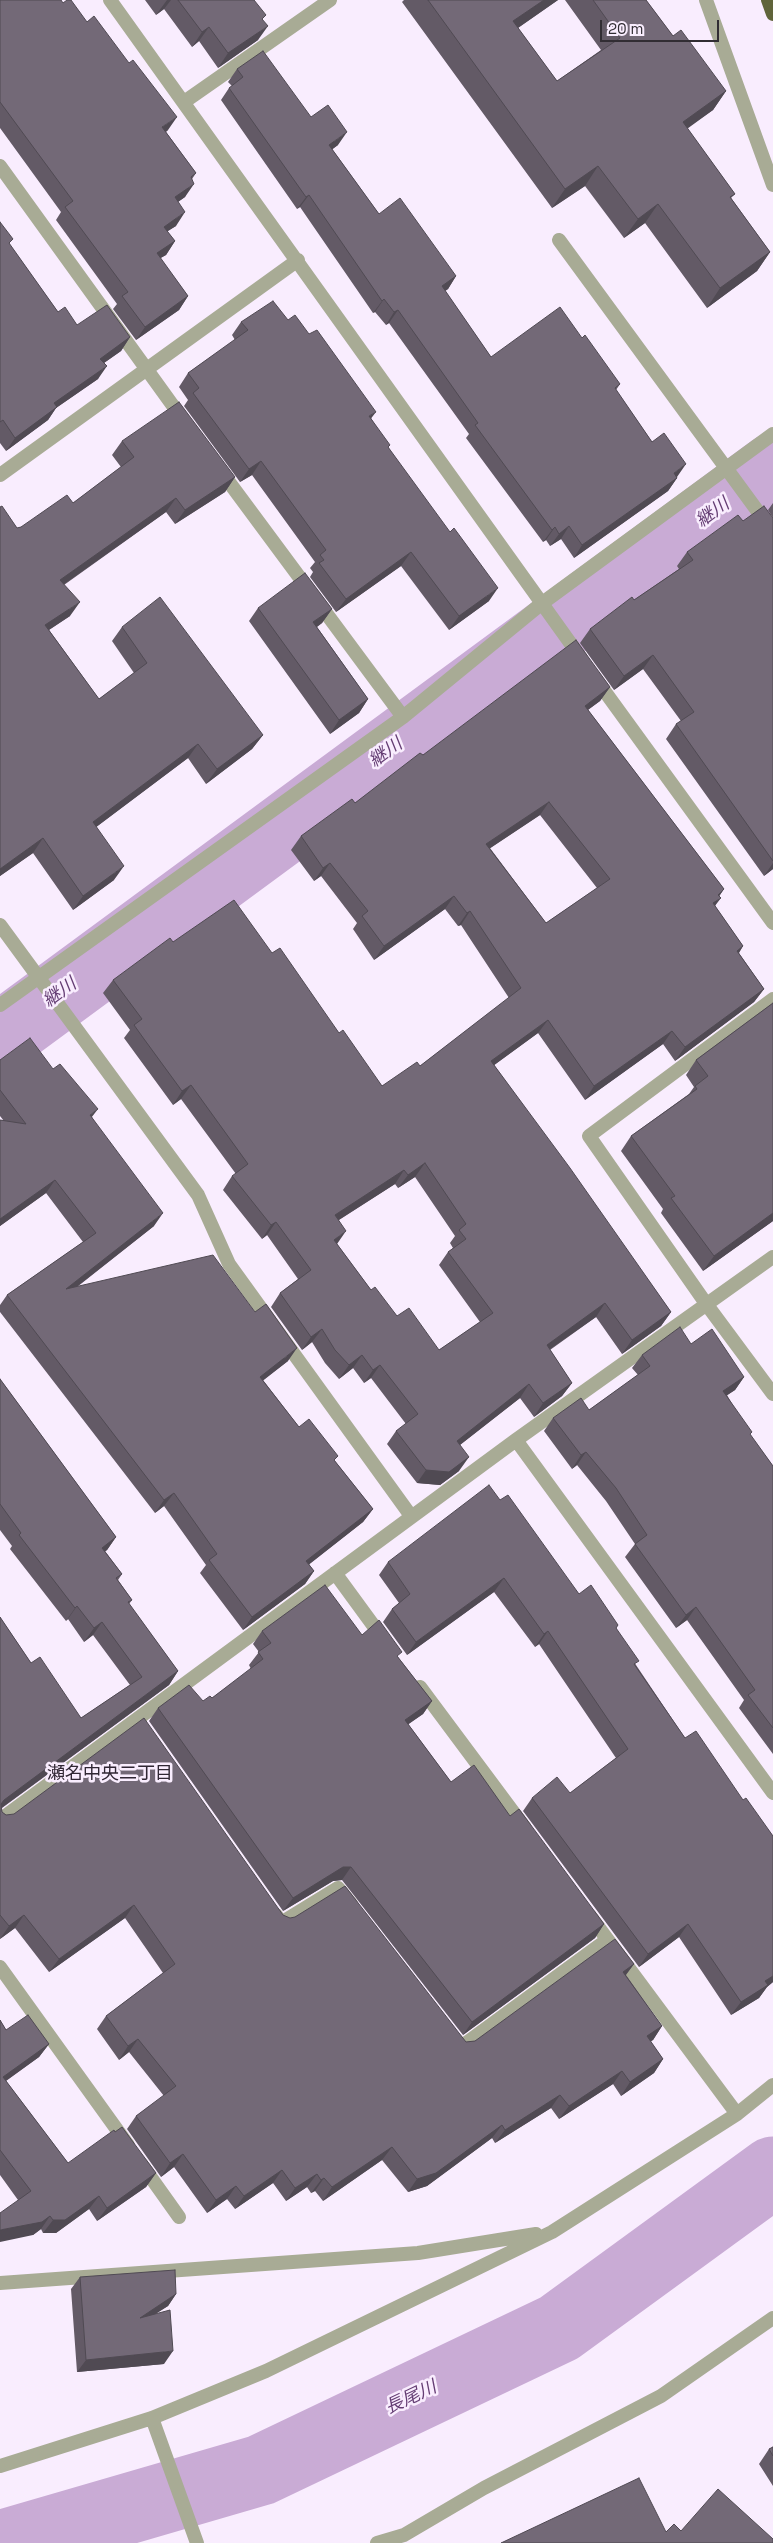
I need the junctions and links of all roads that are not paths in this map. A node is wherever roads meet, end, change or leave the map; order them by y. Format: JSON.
{"nodes":[{"id":1,"x":110,"y":0,"type":"edge"},
{"id":2,"x":330,"y":0,"type":"edge"},
{"id":3,"x":706,"y":0,"type":"edge"},
{"id":4,"x":768,"y":0,"type":"edge"},
{"id":5,"x":773,"y":14,"type":"edge"},
{"id":6,"x":184,"y":102,"type":"junction"},
{"id":7,"x":0,"y":166,"type":"edge"},
{"id":8,"x":773,"y":185,"type":"edge"},
{"id":9,"x":559,"y":240,"type":"dead end"},
{"id":10,"x":298,"y":260,"type":"junction"},
{"id":11,"x":146,"y":370,"type":"junction"},
{"id":12,"x":193,"y":433,"type":"edge"},
{"id":13,"x":773,"y":434,"type":"edge"},
{"id":14,"x":210,"y":456,"type":"edge"},
{"id":15,"x":725,"y":469,"type":"junction"},
{"id":16,"x":0,"y":475,"type":"edge"},
{"id":17,"x":773,"y":532,"type":"edge"},
{"id":18,"x":541,"y":604,"type":"junction"},
{"id":19,"x":403,"y":717,"type":"junction"},
{"id":20,"x":773,"y":923,"type":"edge"},
{"id":21,"x":0,"y":925,"type":"edge"},
{"id":22,"x":38,"y":978,"type":"junction"},
{"id":23,"x":773,"y":999,"type":"edge"},
{"id":24,"x":0,"y":1005,"type":"edge"},
{"id":25,"x":773,"y":1257,"type":"edge"},
{"id":26,"x":707,"y":1305,"type":"junction"},
{"id":27,"x":773,"y":1394,"type":"edge"},
{"id":28,"x":516,"y":1440,"type":"junction"},
{"id":29,"x":411,"y":1516,"type":"junction"},
{"id":30,"x":335,"y":1573,"type":"junction"},
{"id":31,"x":394,"y":1652,"type":"edge"},
{"id":32,"x":412,"y":1676,"type":"edge"},
{"id":33,"x":773,"y":1793,"type":"edge"},
{"id":34,"x":0,"y":1820,"type":"edge"},
{"id":35,"x":530,"y":1836,"type":"edge"},
{"id":36,"x":270,"y":1906,"type":"edge"},
{"id":37,"x":584,"y":1908,"type":"edge"},
{"id":38,"x":362,"y":1918,"type":"edge"},
{"id":39,"x":608,"y":1940,"type":"junction"},
{"id":40,"x":0,"y":1967,"type":"edge"},
{"id":41,"x":449,"y":2032,"type":"edge"},
{"id":42,"x":773,"y":2085,"type":"edge"},
{"id":43,"x":737,"y":2114,"type":"junction"},
{"id":44,"x":179,"y":2217,"type":"dead end"},
{"id":45,"x":552,"y":2232,"type":"junction"},
{"id":46,"x":0,"y":2283,"type":"edge"},
{"id":47,"x":773,"y":2318,"type":"edge"},
{"id":48,"x":152,"y":2418,"type":"junction"},
{"id":49,"x":0,"y":2466,"type":"edge"},
{"id":50,"x":404,"y":2539,"type":"edge"},
{"id":51,"x":197,"y":2543,"type":"edge"},
{"id":52,"x":376,"y":2543,"type":"edge"}],
"edges":[{"from":1,"to":6,"type":"street"},
{"from":2,"to":6,"type":"street"},
{"from":3,"to":8,"type":"street"},
{"from":4,"to":5,"type":"highway"},
{"from":6,"to":10,"type":"street"},
{"from":7,"to":11,"type":"street"},
{"from":9,"to":15,"type":"street"},
{"from":10,"to":11,"type":"street"},
{"from":10,"to":18,"type":"street"},
{"from":11,"to":12,"type":"street"},
{"from":11,"to":16,"type":"street"},
{"from":13,"to":15,"type":"street"},
{"from":14,"to":19,"type":"street"},
{"from":15,"to":17,"type":"street"},
{"from":15,"to":18,"type":"street"},
{"from":18,"to":19,"type":"street"},
{"from":18,"to":20,"type":"street"},
{"from":19,"to":22,"type":"street"},
{"from":21,"to":22,"type":"street"},
{"from":22,"to":24,"type":"street"},
{"from":22,"to":29,"type":"street"},
{"from":23,"to":26,"type":"street"},
{"from":25,"to":26,"type":"street"},
{"from":26,"to":27,"type":"street"},
{"from":26,"to":28,"type":"street"},
{"from":28,"to":29,"type":"street"},
{"from":28,"to":33,"type":"street"},
{"from":29,"to":30,"type":"street"},
{"from":30,"to":31,"type":"street"},
{"from":30,"to":34,"type":"street"},
{"from":32,"to":35,"type":"street"},
{"from":36,"to":38,"type":"street"},
{"from":37,"to":39,"type":"street"},
{"from":39,"to":41,"type":"street"},
{"from":39,"to":43,"type":"street"},
{"from":40,"to":44,"type":"street"},
{"from":42,"to":43,"type":"street"},
{"from":43,"to":45,"type":"street"},
{"from":45,"to":46,"type":"street"},
{"from":45,"to":48,"type":"street"},
{"from":47,"to":50,"type":"street"},
{"from":48,"to":49,"type":"street"},
{"from":48,"to":51,"type":"street"},
{"from":50,"to":52,"type":"street"}]}
